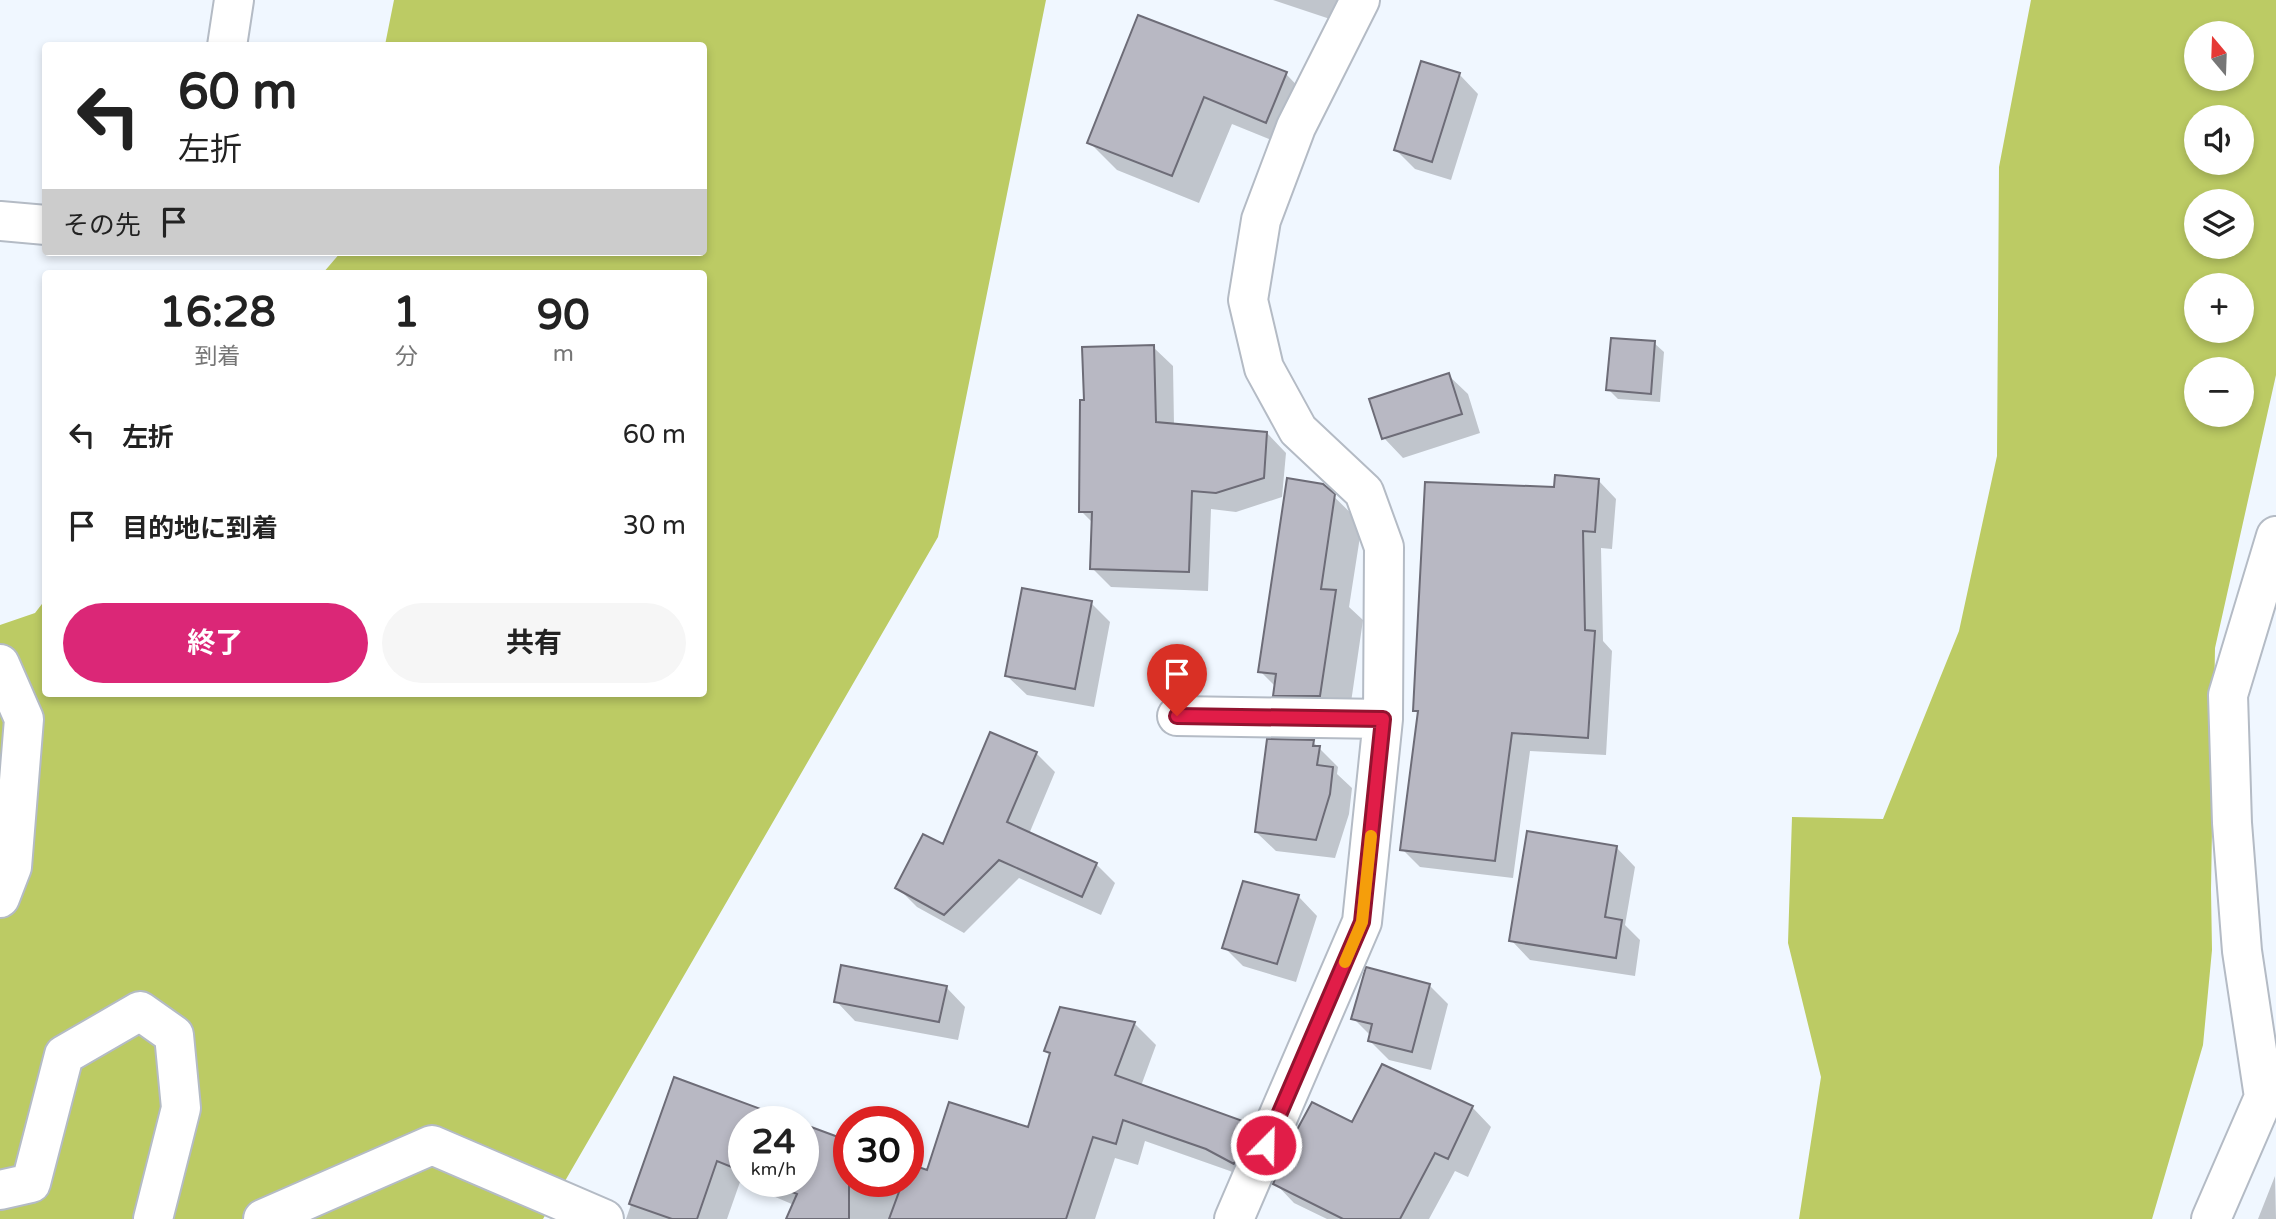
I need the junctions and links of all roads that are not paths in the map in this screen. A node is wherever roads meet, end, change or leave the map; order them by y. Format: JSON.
{"nodes":[{"id":1,"x":234,"y":0,"type":"edge"},
{"id":2,"x":1360,"y":0,"type":"edge"},
{"id":3,"x":228,"y":42,"type":"edge"},
{"id":4,"x":0,"y":221,"type":"edge"},
{"id":5,"x":42,"y":226,"type":"edge"},
{"id":6,"x":2276,"y":536,"type":"edge"},
{"id":7,"x":0,"y":664,"type":"edge"},
{"id":8,"x":1177,"y":716,"type":"dead end"},
{"id":9,"x":1383,"y":719,"type":"junction"},
{"id":10,"x":0,"y":898,"type":"edge"},
{"id":11,"x":2270,"y":1099,"type":"edge"},
{"id":12,"x":0,"y":1190,"type":"edge"},
{"id":13,"x":153,"y":1219,"type":"edge"},
{"id":14,"x":263,"y":1219,"type":"edge"},
{"id":15,"x":604,"y":1219,"type":"edge"},
{"id":16,"x":1234,"y":1219,"type":"edge"},
{"id":17,"x":2211,"y":1219,"type":"edge"}],
"edges":[{"from":1,"to":3,"type":"street"},
{"from":2,"to":9,"type":"street"},
{"from":4,"to":5,"type":"street"},
{"from":6,"to":11,"type":"street"},
{"from":7,"to":10,"type":"street"},
{"from":8,"to":9,"type":"street"},
{"from":9,"to":16,"type":"street"},
{"from":11,"to":17,"type":"street"},
{"from":12,"to":13,"type":"street"},
{"from":14,"to":15,"type":"street"}]}
